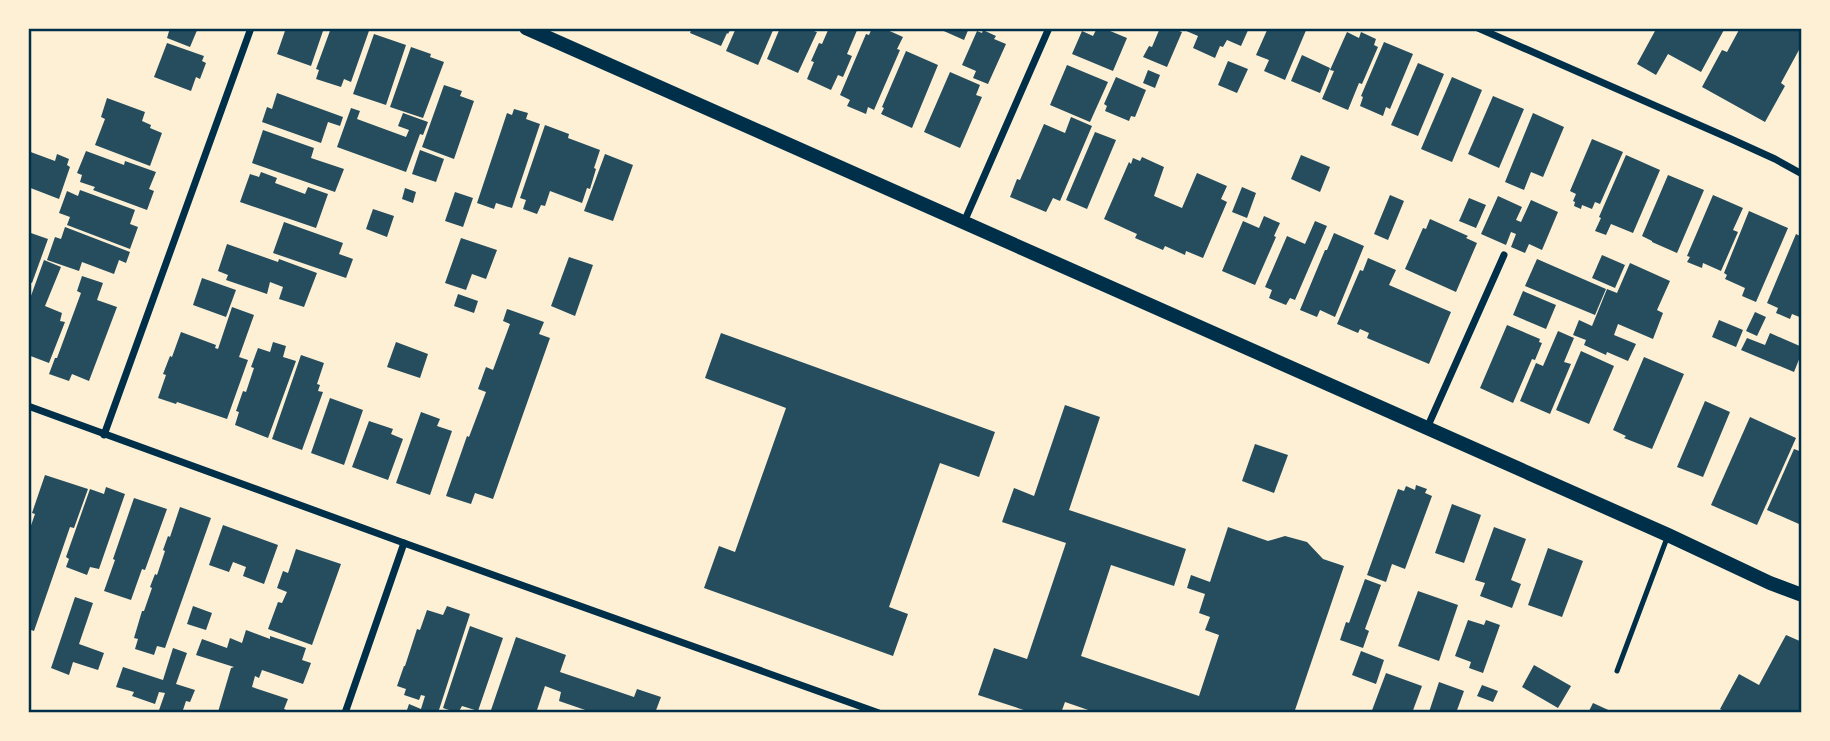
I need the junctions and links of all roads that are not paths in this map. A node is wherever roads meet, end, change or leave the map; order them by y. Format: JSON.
{"nodes":[{"id":1,"x":251,"y":28,"type":"edge"},
{"id":2,"x":526,"y":28,"type":"edge"},
{"id":3,"x":1049,"y":28,"type":"edge"},
{"id":4,"x":1478,"y":28,"type":"edge"},
{"id":5,"x":1802,"y":174,"type":"edge"},
{"id":6,"x":964,"y":222,"type":"junction"},
{"id":7,"x":1504,"y":255,"type":"dead end"},
{"id":8,"x":28,"y":407,"type":"edge"},
{"id":9,"x":1427,"y":428,"type":"junction"},
{"id":10,"x":104,"y":435,"type":"junction"},
{"id":11,"x":1668,"y":535,"type":"junction"},
{"id":12,"x":404,"y":543,"type":"junction"},
{"id":13,"x":1802,"y":595,"type":"edge"},
{"id":14,"x":1617,"y":671,"type":"dead end"},
{"id":15,"x":345,"y":713,"type":"edge"},
{"id":16,"x":879,"y":713,"type":"edge"}],
"edges":[{"from":1,"to":10,"type":"street"},
{"from":2,"to":6,"type":"main road"},
{"from":3,"to":6,"type":"street"},
{"from":4,"to":5,"type":"street"},
{"from":6,"to":9,"type":"main road"},
{"from":7,"to":9,"type":"street"},
{"from":8,"to":10,"type":"street"},
{"from":9,"to":11,"type":"main road"},
{"from":10,"to":12,"type":"street"},
{"from":11,"to":13,"type":"main road"},
{"from":11,"to":14,"type":"lane"},
{"from":12,"to":15,"type":"street"},
{"from":12,"to":16,"type":"street"}]}
